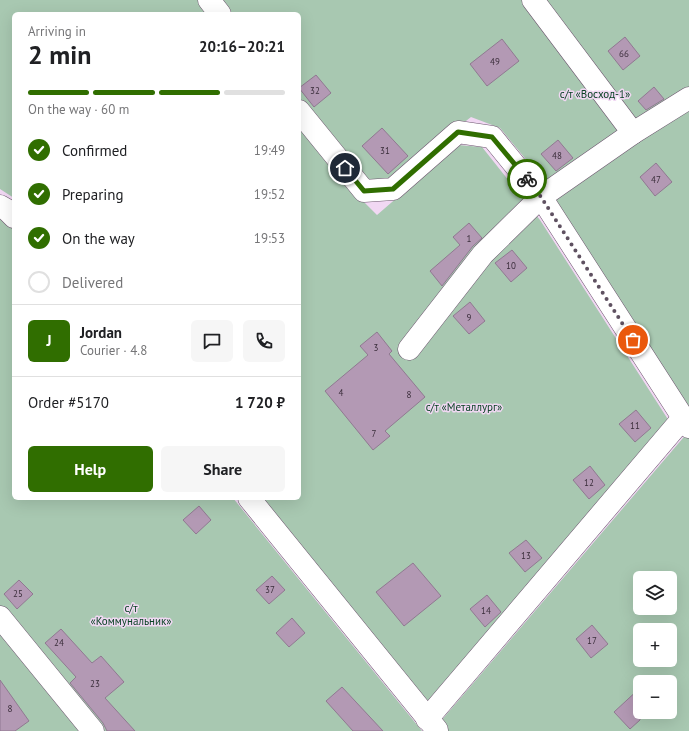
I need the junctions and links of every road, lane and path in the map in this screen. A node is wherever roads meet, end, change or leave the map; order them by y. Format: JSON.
{"nodes":[{"id":1,"x":209,"y":0,"type":"edge"},
{"id":2,"x":533,"y":0,"type":"edge"},
{"id":3,"x":218,"y":12,"type":"edge"},
{"id":4,"x":689,"y":98,"type":"edge"},
{"id":5,"x":301,"y":113,"type":"edge"},
{"id":6,"x":633,"y":133,"type":"junction"},
{"id":7,"x":541,"y":197,"type":"junction"},
{"id":8,"x":0,"y":206,"type":"edge"},
{"id":9,"x":12,"y":215,"type":"edge"},
{"id":10,"x":409,"y":349,"type":"dead end"},
{"id":11,"x":686,"y":423,"type":"edge"},
{"id":12,"x":251,"y":500,"type":"edge"},
{"id":13,"x":0,"y":616,"type":"edge"},
{"id":14,"x":432,"y":725,"type":"edge"},
{"id":15,"x":92,"y":731,"type":"edge"}],
"edges":[{"from":1,"to":3,"type":"street"},
{"from":2,"to":6,"type":"street"},
{"from":4,"to":6,"type":"street"},
{"from":5,"to":7,"type":"street"},
{"from":6,"to":7,"type":"street"},
{"from":7,"to":10,"type":"street"},
{"from":7,"to":11,"type":"street"},
{"from":8,"to":9,"type":"street"},
{"from":11,"to":14,"type":"street"},
{"from":12,"to":14,"type":"street"},
{"from":13,"to":15,"type":"street"}]}
